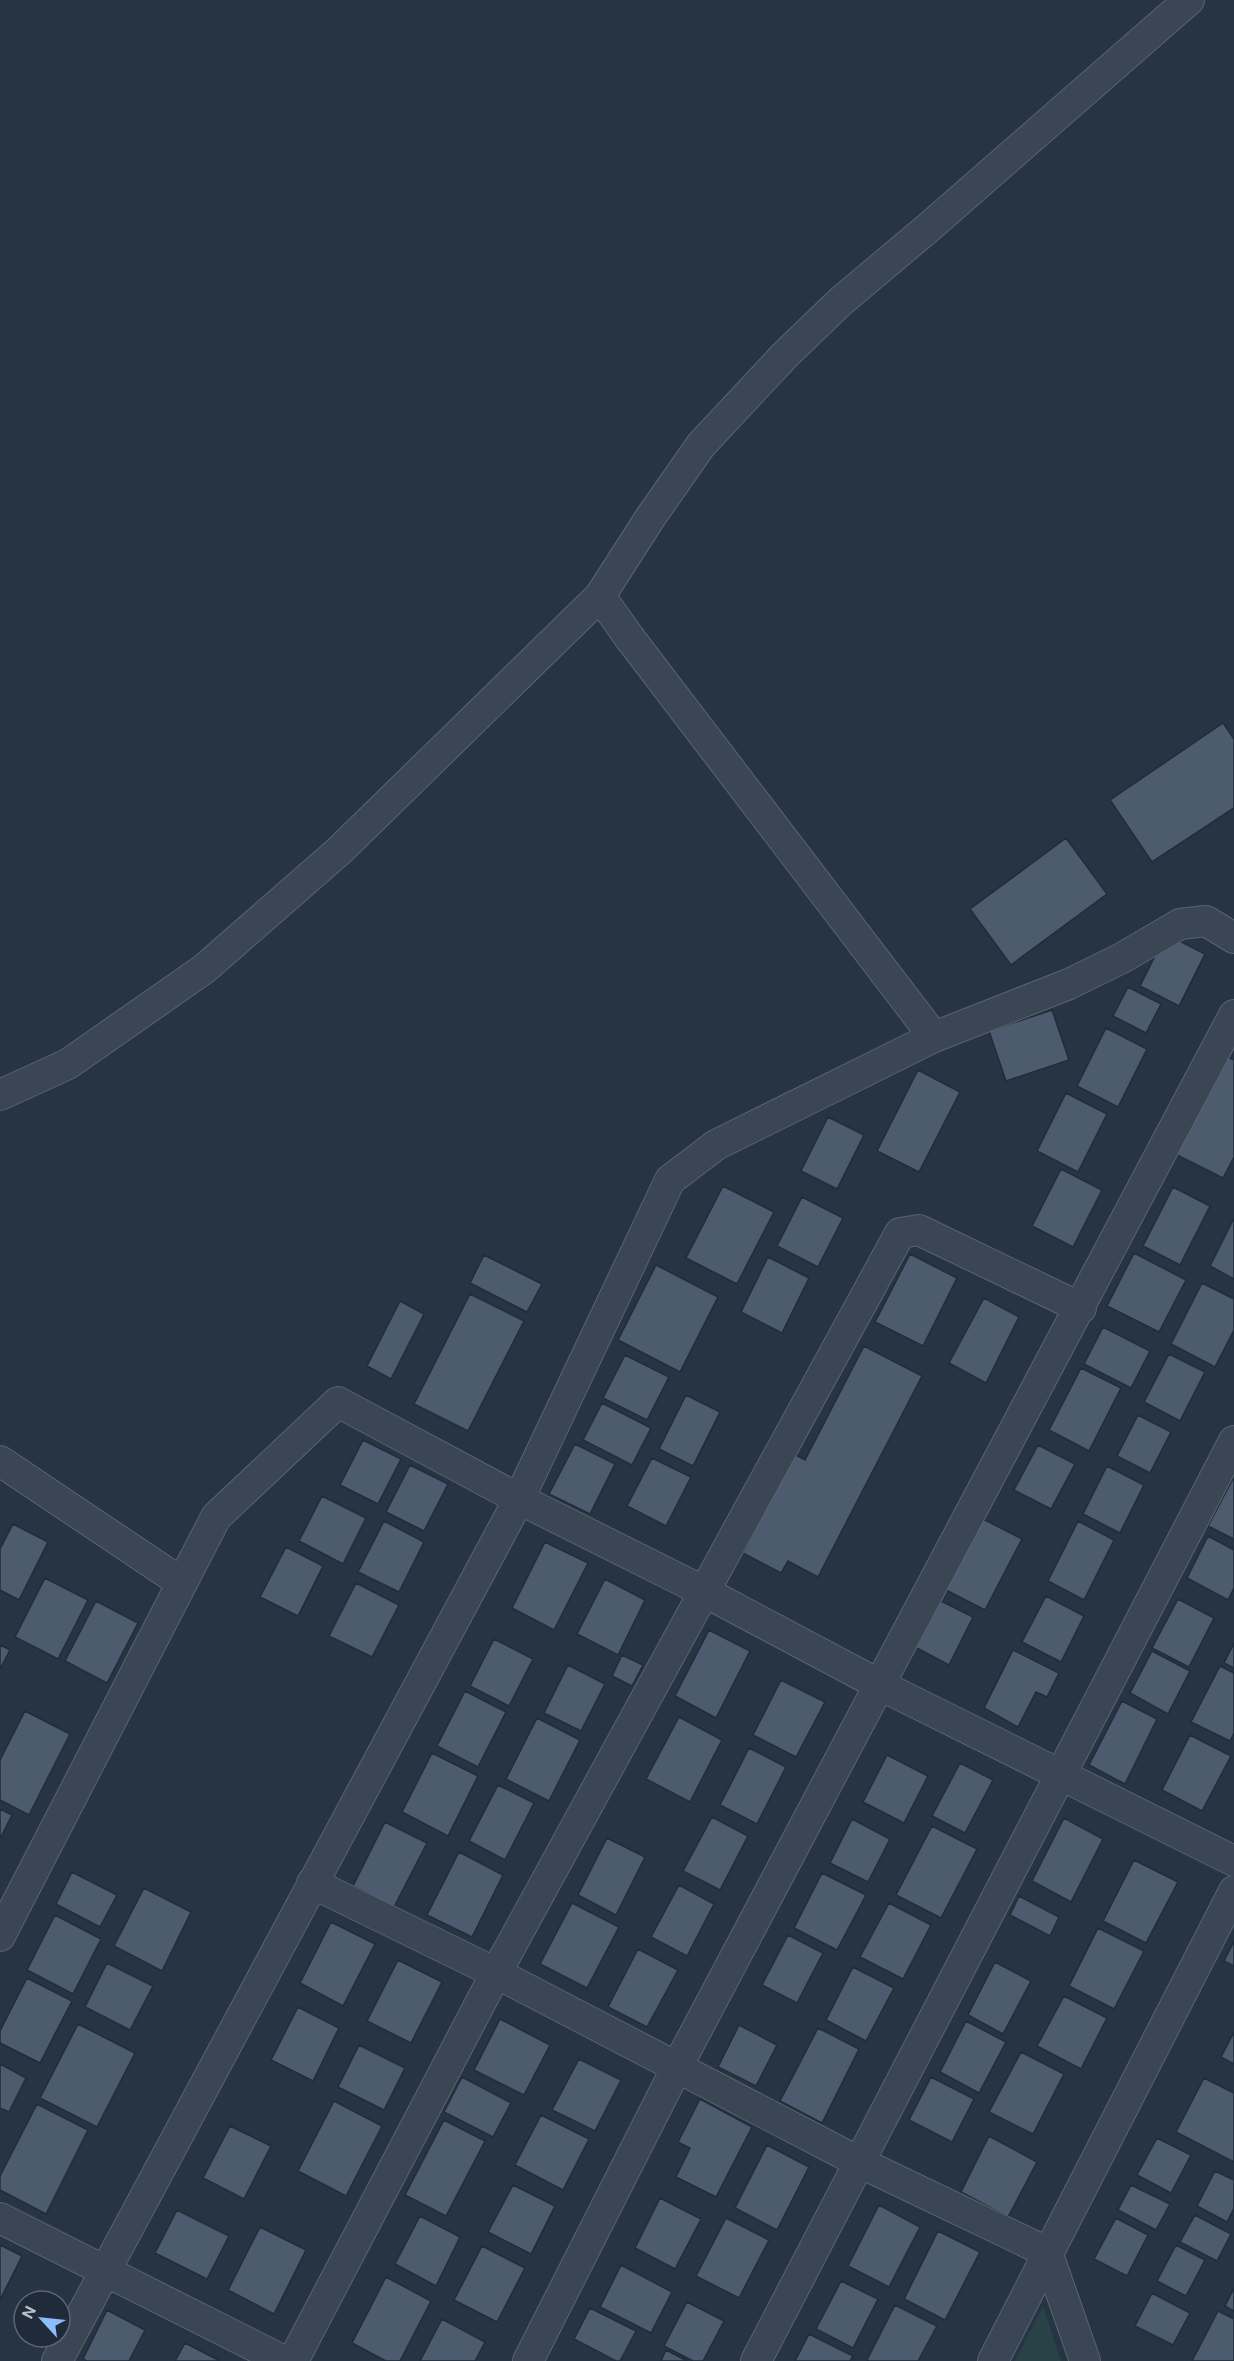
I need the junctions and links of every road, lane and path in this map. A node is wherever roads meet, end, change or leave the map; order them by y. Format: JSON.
{"nodes":[{"id":1,"x":1190,"y":0,"type":"edge"},
{"id":2,"x":600,"y":596,"type":"junction"},
{"id":3,"x":1234,"y":938,"type":"edge"},
{"id":4,"x":1234,"y":1016,"type":"edge"},
{"id":5,"x":934,"y":1037,"type":"junction"},
{"id":6,"x":0,"y":1095,"type":"edge"},
{"id":7,"x":1081,"y":1308,"type":"junction"},
{"id":8,"x":1234,"y":1441,"type":"edge"},
{"id":9,"x":3,"y":1470,"type":"edge"},
{"id":10,"x":519,"y":1499,"type":"junction"},
{"id":11,"x":182,"y":1583,"type":"junction"},
{"id":12,"x":705,"y":1592,"type":"junction"},
{"id":13,"x":880,"y":1685,"type":"junction"},
{"id":14,"x":1060,"y":1773,"type":"junction"},
{"id":15,"x":1234,"y":1861,"type":"edge"},
{"id":16,"x":312,"y":1883,"type":"junction"},
{"id":17,"x":1234,"y":1891,"type":"edge"},
{"id":18,"x":0,"y":1936,"type":"edge"},
{"id":19,"x":496,"y":1973,"type":"junction"},
{"id":20,"x":677,"y":2067,"type":"junction"},
{"id":21,"x":859,"y":2162,"type":"junction"},
{"id":22,"x":0,"y":2218,"type":"edge"},
{"id":23,"x":1047,"y":2252,"type":"junction"},
{"id":24,"x":104,"y":2270,"type":"junction"},
{"id":25,"x":57,"y":2361,"type":"edge"},
{"id":26,"x":284,"y":2361,"type":"edge"},
{"id":27,"x":293,"y":2361,"type":"edge"},
{"id":28,"x":528,"y":2361,"type":"edge"},
{"id":29,"x":756,"y":2361,"type":"edge"},
{"id":30,"x":993,"y":2361,"type":"edge"},
{"id":31,"x":1085,"y":2361,"type":"edge"}],
"edges":[{"from":1,"to":2,"type":"street"},
{"from":2,"to":5,"type":"street"},
{"from":2,"to":6,"type":"street"},
{"from":3,"to":5,"type":"street"},
{"from":4,"to":7,"type":"street"},
{"from":5,"to":10,"type":"street"},
{"from":7,"to":12,"type":"street"},
{"from":7,"to":13,"type":"street"},
{"from":8,"to":14,"type":"street"},
{"from":9,"to":11,"type":"street"},
{"from":10,"to":11,"type":"street"},
{"from":10,"to":12,"type":"street"},
{"from":10,"to":16,"type":"street"},
{"from":11,"to":18,"type":"street"},
{"from":12,"to":13,"type":"street"},
{"from":12,"to":19,"type":"street"},
{"from":13,"to":14,"type":"street"},
{"from":13,"to":20,"type":"street"},
{"from":14,"to":15,"type":"street"},
{"from":14,"to":21,"type":"street"},
{"from":16,"to":19,"type":"street"},
{"from":16,"to":24,"type":"street"},
{"from":17,"to":23,"type":"street"},
{"from":19,"to":20,"type":"street"},
{"from":19,"to":27,"type":"street"},
{"from":20,"to":21,"type":"street"},
{"from":20,"to":28,"type":"street"},
{"from":21,"to":23,"type":"street"},
{"from":21,"to":29,"type":"street"},
{"from":22,"to":24,"type":"street"},
{"from":23,"to":30,"type":"street"},
{"from":23,"to":31,"type":"street"},
{"from":24,"to":25,"type":"street"},
{"from":24,"to":26,"type":"street"}]}
